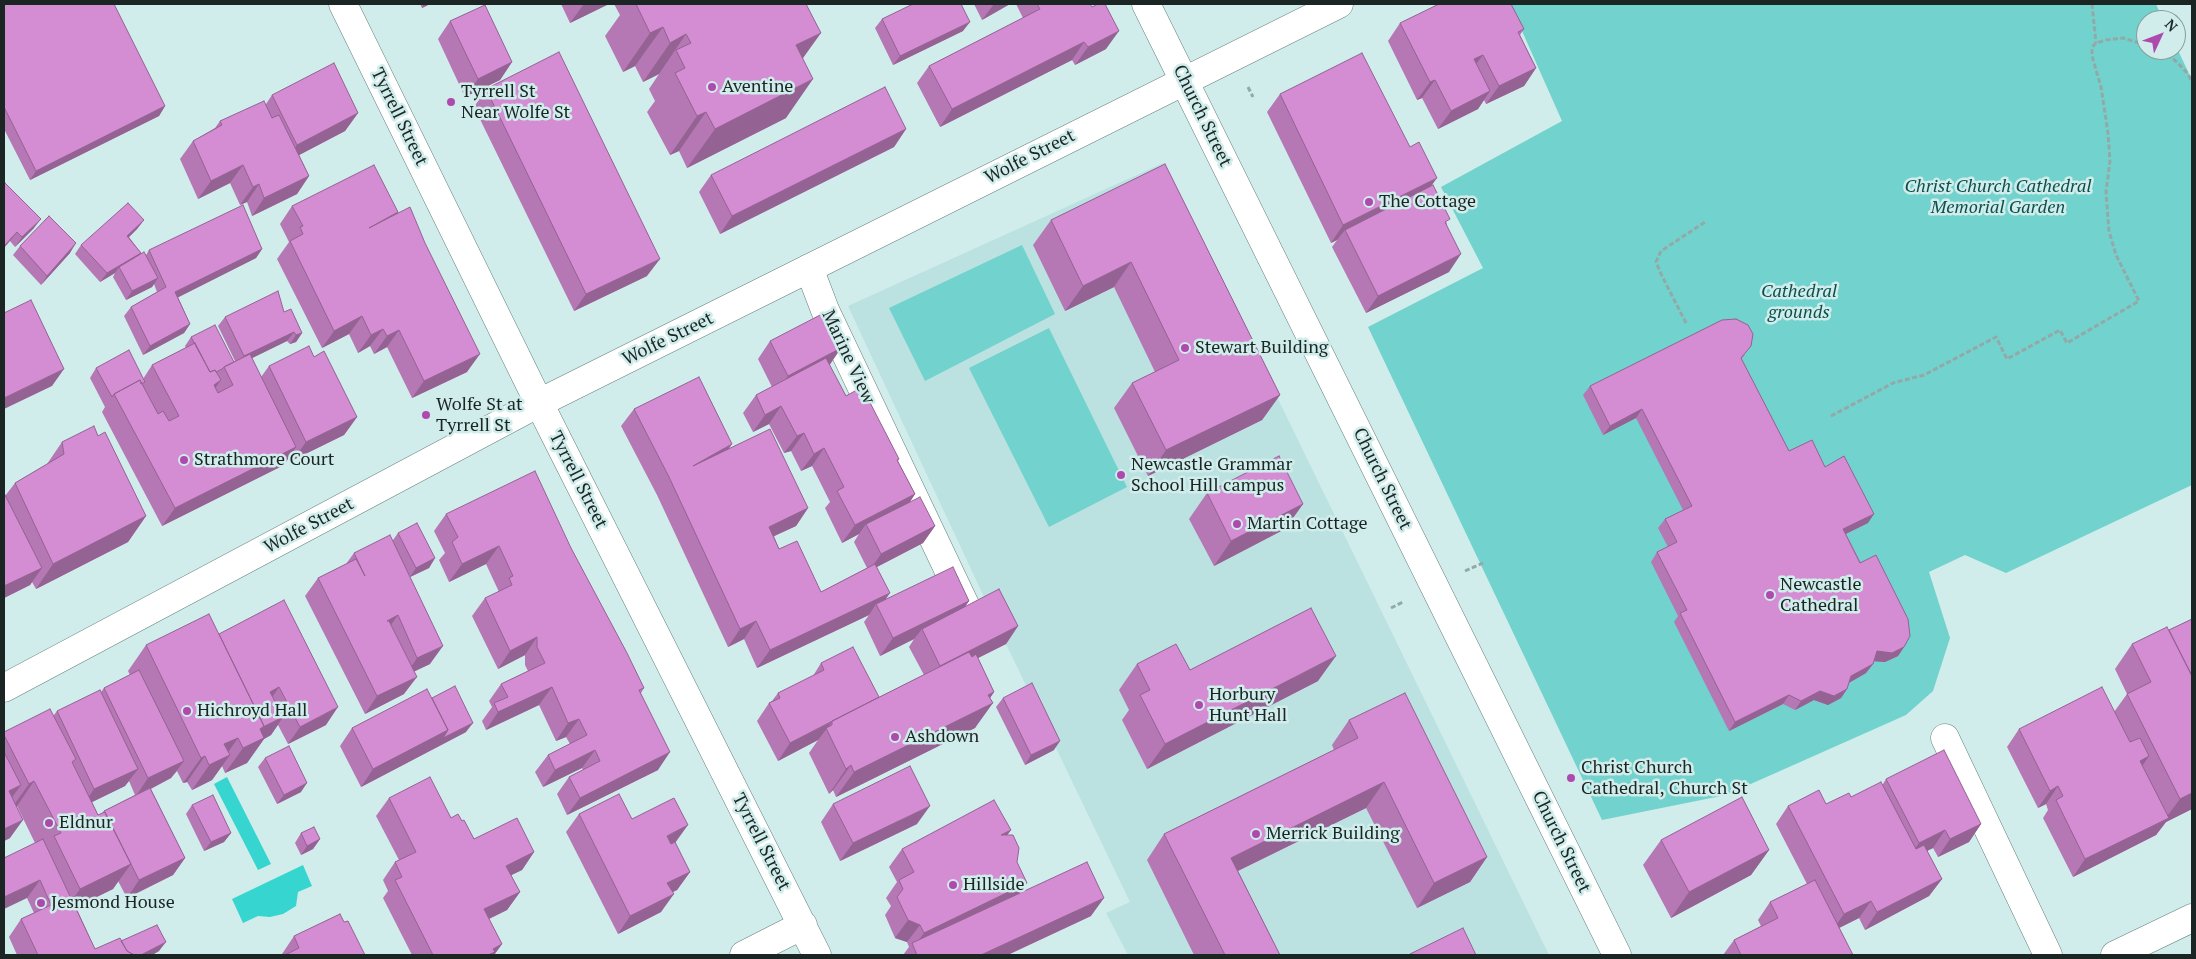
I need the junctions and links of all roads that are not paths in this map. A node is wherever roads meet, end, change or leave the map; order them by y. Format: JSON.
{"nodes":[{"id":1,"x":344,"y":4,"type":"edge"},
{"id":2,"x":1146,"y":4,"type":"edge"},
{"id":3,"x":1339,"y":4,"type":"edge"},
{"id":4,"x":1184,"y":80,"type":"junction"},
{"id":5,"x":809,"y":268,"type":"junction"},
{"id":6,"x":539,"y":403,"type":"junction"},
{"id":7,"x":966,"y":607,"type":"edge"},
{"id":8,"x":4,"y":688,"type":"edge"},
{"id":9,"x":1945,"y":738,"type":"dead end"},
{"id":10,"x":2192,"y":918,"type":"edge"},
{"id":11,"x":803,"y":925,"type":"junction"},
{"id":12,"x":749,"y":954,"type":"edge"},
{"id":13,"x":817,"y":955,"type":"edge"},
{"id":14,"x":1617,"y":955,"type":"edge"},
{"id":15,"x":2048,"y":955,"type":"edge"},
{"id":16,"x":2115,"y":955,"type":"edge"}],
"edges":[{"from":1,"to":6,"type":"street","name":"Tyrrell Street"},
{"from":2,"to":4,"type":"street","name":"Church Street"},
{"from":3,"to":4,"type":"street","name":"Wolfe Street"},
{"from":4,"to":5,"type":"street","name":"Wolfe Street"},
{"from":4,"to":14,"type":"street","name":"Church Street"},
{"from":5,"to":6,"type":"street","name":"Wolfe Street"},
{"from":5,"to":7,"type":"street","name":"Marine View"},
{"from":6,"to":8,"type":"street","name":"Wolfe Street"},
{"from":6,"to":11,"type":"street","name":"Tyrrell Street"},
{"from":9,"to":15,"type":"street"},
{"from":10,"to":16,"type":"street"},
{"from":11,"to":12,"type":"street"},
{"from":11,"to":13,"type":"street","name":"Tyrrell Street"}]}
